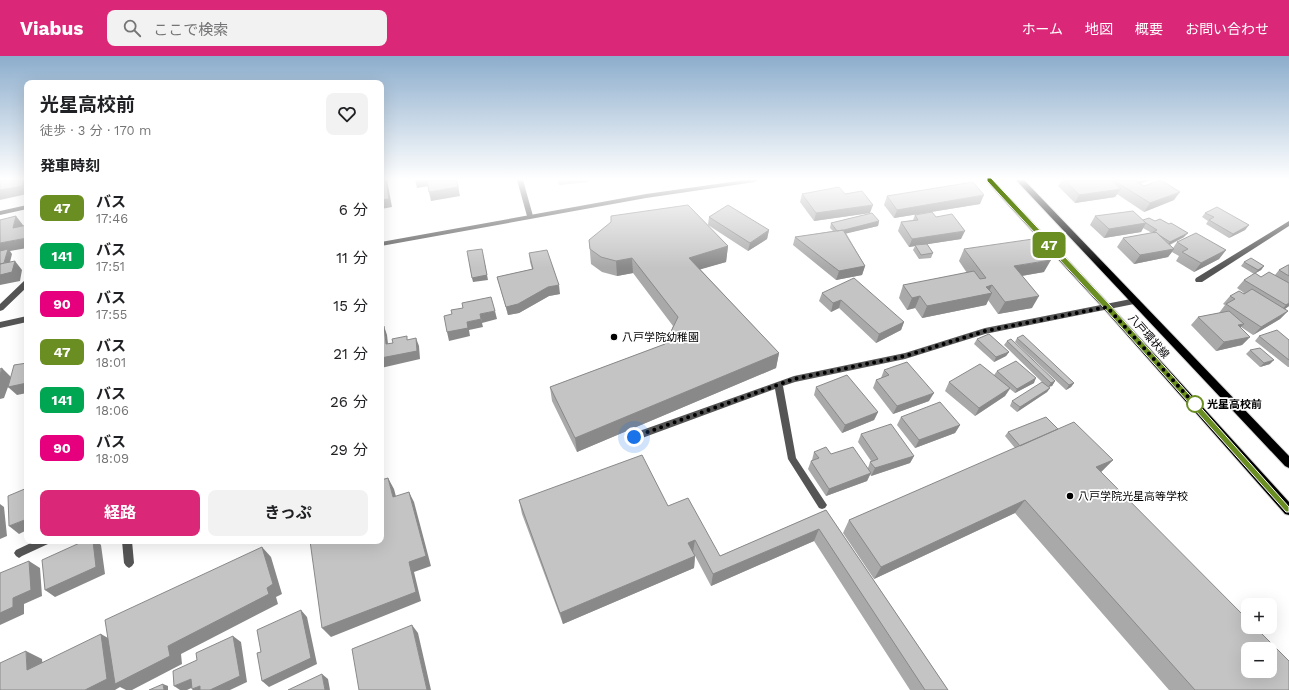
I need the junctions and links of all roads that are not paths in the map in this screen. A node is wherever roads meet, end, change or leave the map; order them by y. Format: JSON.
{"nodes":[{"id":1,"x":15,"y":210,"type":"edge"},
{"id":2,"x":528,"y":210,"type":"edge"},
{"id":3,"x":570,"y":210,"type":"edge"},
{"id":4,"x":1016,"y":210,"type":"edge"},
{"id":5,"x":1048,"y":210,"type":"edge"},
{"id":6,"x":0,"y":213,"type":"edge"},
{"id":7,"x":530,"y":216,"type":"junction"},
{"id":8,"x":1289,"y":222,"type":"edge"},
{"id":9,"x":384,"y":243,"type":"edge"},
{"id":10,"x":1199,"y":280,"type":"dead end"},
{"id":11,"x":24,"y":286,"type":"edge"},
{"id":12,"x":1136,"y":301,"type":"junction"},
{"id":13,"x":1107,"y":307,"type":"junction"},
{"id":14,"x":0,"y":308,"type":"edge"},
{"id":15,"x":24,"y":321,"type":"edge"},
{"id":16,"x":0,"y":325,"type":"edge"},
{"id":17,"x":778,"y":384,"type":"junction"},
{"id":18,"x":634,"y":437,"type":"dead end"},
{"id":19,"x":1289,"y":463,"type":"edge"},
{"id":20,"x":822,"y":505,"type":"dead end"},
{"id":21,"x":1289,"y":510,"type":"edge"},
{"id":22,"x":39,"y":544,"type":"edge"},
{"id":23,"x":127,"y":544,"type":"edge"},
{"id":24,"x":19,"y":553,"type":"dead end"},
{"id":25,"x":129,"y":564,"type":"dead end"}],
"edges":[{"from":1,"to":6,"type":"street"},
{"from":2,"to":7,"type":"street"},
{"from":3,"to":7,"type":"street"},
{"from":4,"to":13,"type":"main road","name":"八戸環状線"},
{"from":5,"to":12,"type":"main road","name":"八戸環状線"},
{"from":7,"to":9,"type":"street"},
{"from":8,"to":10,"type":"street"},
{"from":11,"to":14,"type":"street"},
{"from":12,"to":13,"type":"street"},
{"from":12,"to":19,"type":"main road","name":"八戸環状線"},
{"from":13,"to":17,"type":"street"},
{"from":13,"to":21,"type":"main road","name":"八戸環状線"},
{"from":15,"to":16,"type":"street"},
{"from":17,"to":18,"type":"street"},
{"from":17,"to":20,"type":"street"},
{"from":22,"to":24,"type":"street"},
{"from":23,"to":25,"type":"street"}]}
